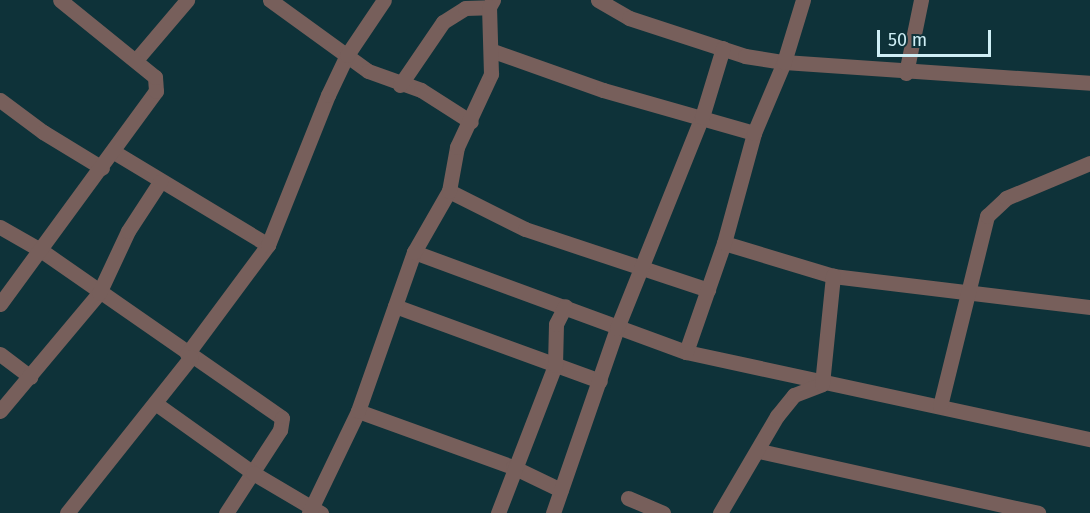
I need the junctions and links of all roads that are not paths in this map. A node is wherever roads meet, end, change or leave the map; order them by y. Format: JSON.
{"nodes":[{"id":1,"x":60,"y":0,"type":"edge"},
{"id":2,"x":187,"y":0,"type":"edge"},
{"id":3,"x":270,"y":0,"type":"edge"},
{"id":4,"x":384,"y":0,"type":"edge"},
{"id":5,"x":598,"y":0,"type":"edge"},
{"id":6,"x":803,"y":0,"type":"edge"},
{"id":7,"x":921,"y":0,"type":"edge"},
{"id":8,"x":491,"y":3,"type":"edge"},
{"id":9,"x":723,"y":48,"type":"junction"},
{"id":10,"x":493,"y":51,"type":"junction"},
{"id":11,"x":347,"y":55,"type":"junction"},
{"id":12,"x":136,"y":60,"type":"junction"},
{"id":13,"x":784,"y":62,"type":"junction"},
{"id":14,"x":906,"y":73,"type":"junction"},
{"id":15,"x":1090,"y":83,"type":"edge"},
{"id":16,"x":400,"y":85,"type":"junction"},
{"id":17,"x":0,"y":100,"type":"edge"},
{"id":18,"x":702,"y":117,"type":"junction"},
{"id":19,"x":471,"y":122,"type":"junction"},
{"id":20,"x":754,"y":133,"type":"junction"},
{"id":21,"x":114,"y":152,"type":"junction"},
{"id":22,"x":1090,"y":163,"type":"edge"},
{"id":23,"x":102,"y":168,"type":"junction"},
{"id":24,"x":160,"y":182,"type":"junction"},
{"id":25,"x":449,"y":191,"type":"junction"},
{"id":26,"x":0,"y":228,"type":"edge"},
{"id":27,"x":724,"y":243,"type":"junction"},
{"id":28,"x":268,"y":245,"type":"junction"},
{"id":29,"x":42,"y":251,"type":"junction"},
{"id":30,"x":414,"y":252,"type":"junction"},
{"id":31,"x":643,"y":271,"type":"junction"},
{"id":32,"x":832,"y":276,"type":"junction"},
{"id":33,"x":708,"y":290,"type":"junction"},
{"id":34,"x":99,"y":293,"type":"junction"},
{"id":35,"x":968,"y":293,"type":"junction"},
{"id":36,"x":0,"y":304,"type":"edge"},
{"id":37,"x":395,"y":306,"type":"junction"},
{"id":38,"x":565,"y":306,"type":"junction"},
{"id":39,"x":1090,"y":307,"type":"edge"},
{"id":40,"x":616,"y":328,"type":"junction"},
{"id":41,"x":686,"y":352,"type":"junction"},
{"id":42,"x":0,"y":354,"type":"edge"},
{"id":43,"x":189,"y":355,"type":"junction"},
{"id":44,"x":555,"y":365,"type":"junction"},
{"id":45,"x":30,"y":377,"type":"junction"},
{"id":46,"x":600,"y":381,"type":"junction"},
{"id":47,"x":822,"y":384,"type":"junction"},
{"id":48,"x":155,"y":403,"type":"junction"},
{"id":49,"x":940,"y":406,"type":"junction"},
{"id":50,"x":0,"y":411,"type":"edge"},
{"id":51,"x":358,"y":411,"type":"junction"},
{"id":52,"x":1090,"y":439,"type":"edge"},
{"id":53,"x":759,"y":451,"type":"junction"},
{"id":54,"x":513,"y":467,"type":"junction"},
{"id":55,"x":253,"y":473,"type":"junction"},
{"id":56,"x":561,"y":490,"type":"junction"},
{"id":57,"x":628,"y":498,"type":"dead end"},
{"id":58,"x":990,"y":508,"type":"edge"},
{"id":59,"x":314,"y":512,"type":"edge"},
{"id":60,"x":67,"y":513,"type":"edge"},
{"id":61,"x":226,"y":513,"type":"edge"},
{"id":62,"x":498,"y":513,"type":"edge"},
{"id":63,"x":553,"y":513,"type":"edge"},
{"id":64,"x":663,"y":513,"type":"edge"},
{"id":65,"x":720,"y":513,"type":"edge"},
{"id":66,"x":1038,"y":513,"type":"edge"}],
"edges":[{"from":1,"to":12,"type":"street"},
{"from":2,"to":12,"type":"street"},
{"from":3,"to":11,"type":"street"},
{"from":4,"to":11,"type":"street"},
{"from":5,"to":9,"type":"street"},
{"from":6,"to":13,"type":"street"},
{"from":7,"to":14,"type":"street"},
{"from":8,"to":10,"type":"street"},
{"from":8,"to":16,"type":"street"},
{"from":9,"to":13,"type":"street"},
{"from":9,"to":18,"type":"street"},
{"from":10,"to":18,"type":"street"},
{"from":10,"to":19,"type":"street"},
{"from":11,"to":16,"type":"street"},
{"from":11,"to":28,"type":"street"},
{"from":12,"to":21,"type":"street"},
{"from":13,"to":14,"type":"street"},
{"from":13,"to":20,"type":"street"},
{"from":14,"to":15,"type":"street"},
{"from":16,"to":19,"type":"street"},
{"from":17,"to":23,"type":"street"},
{"from":18,"to":20,"type":"street"},
{"from":18,"to":31,"type":"street"},
{"from":19,"to":25,"type":"street"},
{"from":20,"to":27,"type":"street"},
{"from":21,"to":23,"type":"street"},
{"from":21,"to":24,"type":"street"},
{"from":22,"to":35,"type":"street"},
{"from":23,"to":29,"type":"street"},
{"from":24,"to":28,"type":"street"},
{"from":24,"to":34,"type":"street"},
{"from":25,"to":30,"type":"street"},
{"from":25,"to":31,"type":"street"},
{"from":26,"to":29,"type":"street"},
{"from":27,"to":32,"type":"street"},
{"from":27,"to":33,"type":"street"},
{"from":28,"to":43,"type":"street"},
{"from":29,"to":34,"type":"street"},
{"from":29,"to":36,"type":"street"},
{"from":30,"to":37,"type":"street"},
{"from":30,"to":38,"type":"street"},
{"from":31,"to":33,"type":"street"},
{"from":31,"to":40,"type":"street"},
{"from":32,"to":35,"type":"street"},
{"from":32,"to":47,"type":"street"},
{"from":33,"to":41,"type":"street"},
{"from":34,"to":43,"type":"street"},
{"from":34,"to":45,"type":"street"},
{"from":35,"to":39,"type":"street"},
{"from":35,"to":49,"type":"street"},
{"from":37,"to":44,"type":"street"},
{"from":37,"to":51,"type":"street"},
{"from":38,"to":40,"type":"street"},
{"from":38,"to":44,"type":"street"},
{"from":40,"to":41,"type":"street"},
{"from":40,"to":46,"type":"street"},
{"from":41,"to":47,"type":"street"},
{"from":42,"to":45,"type":"street"},
{"from":43,"to":48,"type":"street"},
{"from":43,"to":55,"type":"street"},
{"from":44,"to":46,"type":"street"},
{"from":44,"to":54,"type":"street"},
{"from":45,"to":50,"type":"street"},
{"from":46,"to":56,"type":"street"},
{"from":47,"to":49,"type":"street"},
{"from":47,"to":53,"type":"street"},
{"from":48,"to":55,"type":"street"},
{"from":48,"to":60,"type":"street"},
{"from":49,"to":52,"type":"street"},
{"from":51,"to":54,"type":"street"},
{"from":51,"to":59,"type":"street"},
{"from":53,"to":58,"type":"street"},
{"from":53,"to":65,"type":"street"},
{"from":54,"to":56,"type":"street"},
{"from":54,"to":62,"type":"street"},
{"from":55,"to":59,"type":"street"},
{"from":55,"to":61,"type":"street"},
{"from":56,"to":63,"type":"street"},
{"from":57,"to":64,"type":"street"},
{"from":58,"to":66,"type":"street"}]}
